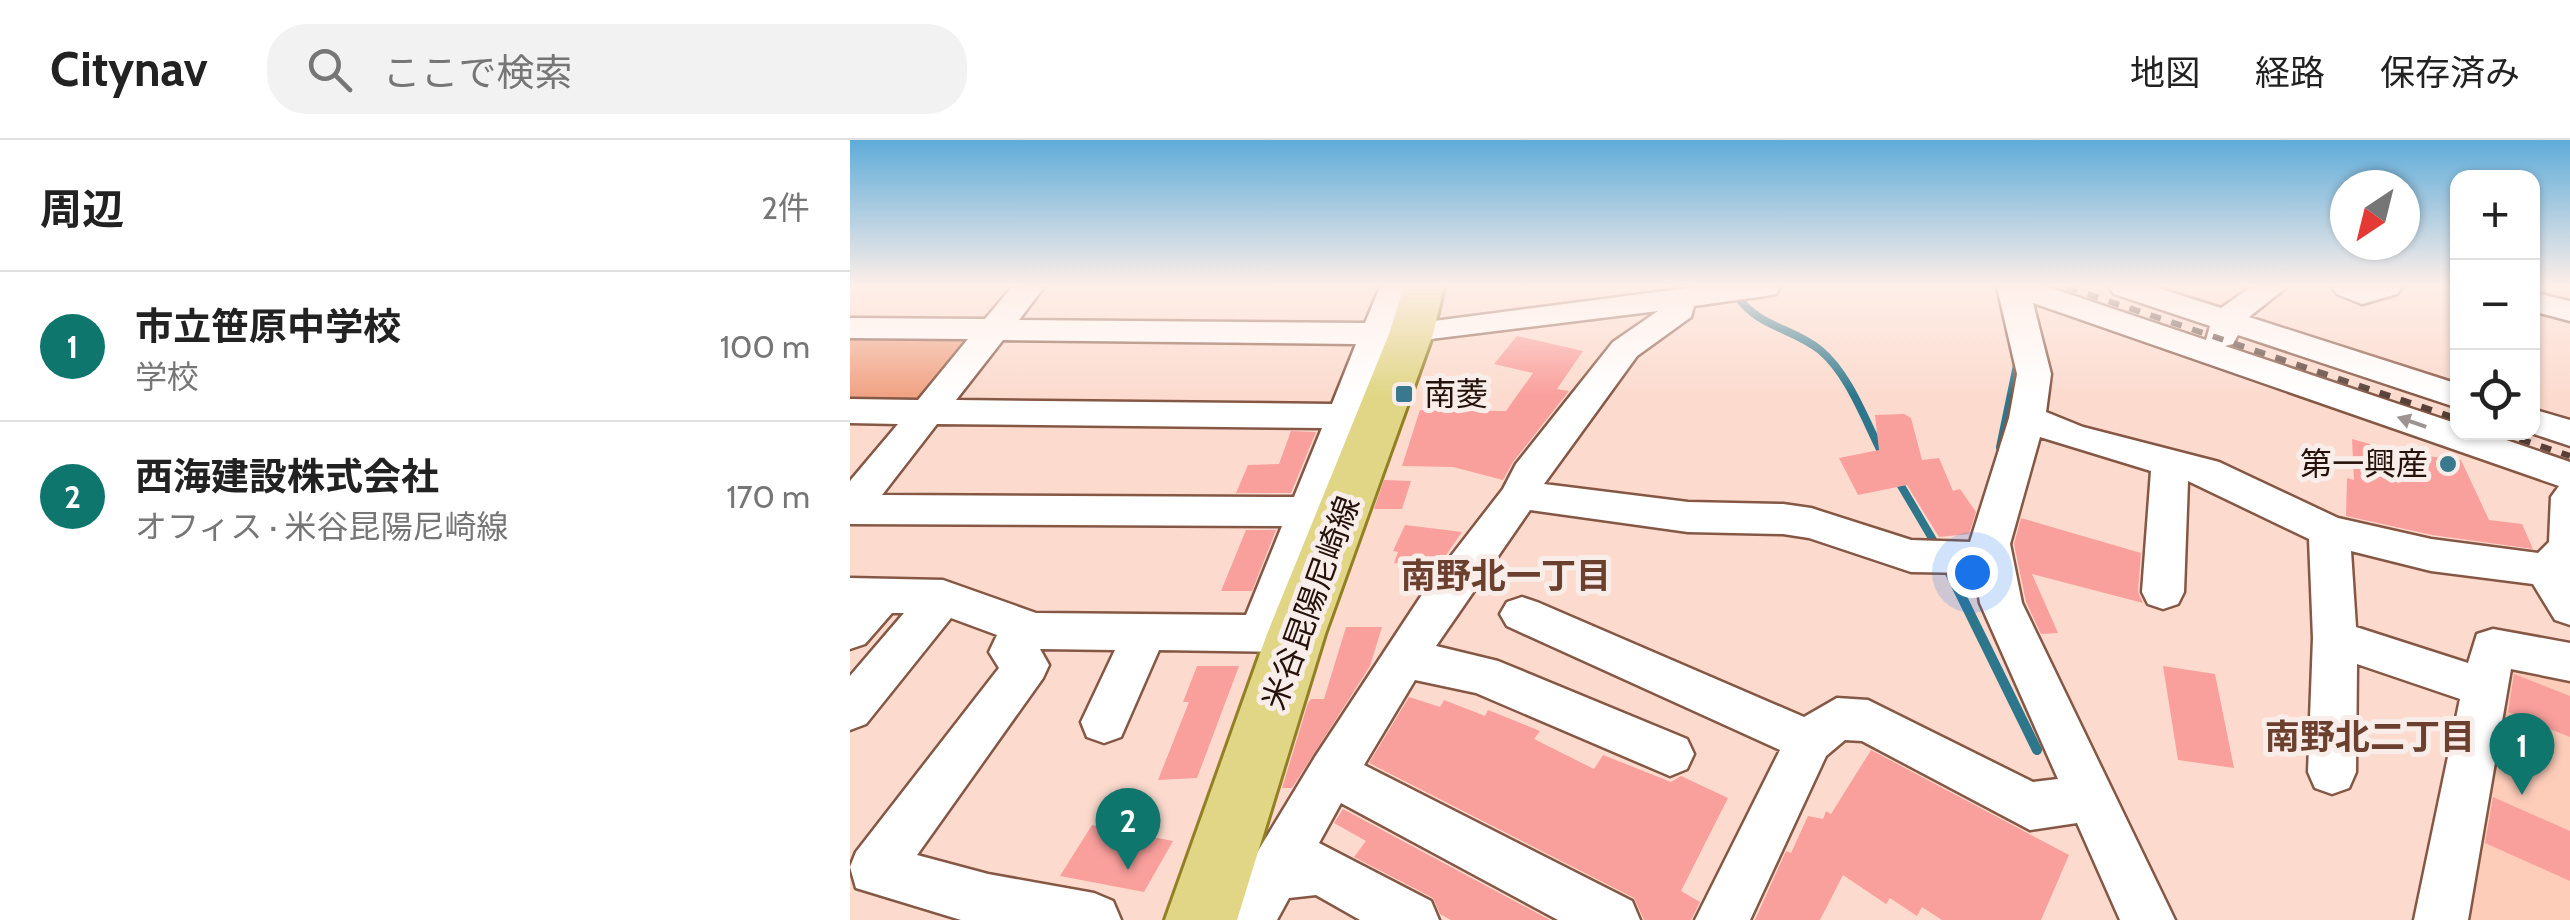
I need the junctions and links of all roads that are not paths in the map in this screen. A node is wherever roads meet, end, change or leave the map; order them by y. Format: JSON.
{"nodes":[{"id":1,"x":999,"y":323,"type":"edge"},
{"id":2,"x":1114,"y":323,"type":"edge"},
{"id":3,"x":1395,"y":323,"type":"edge"},
{"id":4,"x":1397,"y":323,"type":"edge"},
{"id":5,"x":1661,"y":323,"type":"edge"},
{"id":6,"x":2024,"y":323,"type":"edge"},
{"id":7,"x":2124,"y":323,"type":"edge"},
{"id":8,"x":2228,"y":323,"type":"edge"},
{"id":9,"x":2250,"y":323,"type":"edge"},
{"id":10,"x":850,"y":328,"type":"edge"},
{"id":11,"x":994,"y":329,"type":"junction"},
{"id":12,"x":2212,"y":353,"type":"junction"},
{"id":13,"x":2450,"y":393,"type":"edge"},
{"id":14,"x":850,"y":411,"type":"edge"},
{"id":15,"x":927,"y":411,"type":"junction"},
{"id":16,"x":1347,"y":416,"type":"junction"},
{"id":17,"x":2027,"y":418,"type":"junction"},
{"id":18,"x":2540,"y":423,"type":"edge"},
{"id":19,"x":2570,"y":433,"type":"edge"},
{"id":20,"x":2170,"y":464,"type":"junction"},
{"id":21,"x":2570,"y":476,"type":"edge"},
{"id":22,"x":1520,"y":495,"type":"junction"},
{"id":23,"x":2570,"y":496,"type":"edge"},
{"id":24,"x":850,"y":509,"type":"edge"},
{"id":25,"x":1327,"y":513,"type":"junction"},
{"id":26,"x":2329,"y":531,"type":"junction"},
{"id":27,"x":1992,"y":558,"type":"junction"},
{"id":28,"x":2546,"y":570,"type":"junction"},
{"id":29,"x":2164,"y":592,"type":"dead end"},
{"id":30,"x":866,"y":595,"type":"edge"},
{"id":31,"x":944,"y":597,"type":"junction"},
{"id":32,"x":2570,"y":608,"type":"edge"},
{"id":33,"x":1522,"y":614,"type":"dead end"},
{"id":34,"x":1022,"y":628,"type":"junction"},
{"id":35,"x":850,"y":631,"type":"edge"},
{"id":36,"x":1145,"y":632,"type":"junction"},
{"id":37,"x":1278,"y":634,"type":"junction"},
{"id":38,"x":2335,"y":638,"type":"junction"},
{"id":39,"x":1404,"y":659,"type":"junction"},
{"id":40,"x":2570,"y":662,"type":"edge"},
{"id":41,"x":2482,"y":688,"type":"junction"},
{"id":42,"x":850,"y":710,"type":"edge"},
{"id":43,"x":1104,"y":722,"type":"dead end"},
{"id":44,"x":1808,"y":741,"type":"junction"},
{"id":45,"x":1670,"y":754,"type":"dead end"},
{"id":46,"x":2342,"y":760,"type":"dead end"},
{"id":47,"x":1332,"y":773,"type":"junction"},
{"id":48,"x":2089,"y":798,"type":"junction"},
{"id":49,"x":1274,"y":873,"type":"junction"},
{"id":50,"x":1094,"y":920,"type":"edge"},
{"id":51,"x":1200,"y":920,"type":"edge"},
{"id":52,"x":1242,"y":920,"type":"edge"},
{"id":53,"x":1412,"y":920,"type":"edge"},
{"id":54,"x":1614,"y":920,"type":"edge"},
{"id":55,"x":1722,"y":920,"type":"edge"},
{"id":56,"x":2148,"y":920,"type":"edge"},
{"id":57,"x":2441,"y":920,"type":"edge"}],
"edges":[{"from":1,"to":11,"type":"street"},
{"from":2,"to":11,"type":"street"},
{"from":3,"to":16,"type":"street"},
{"from":4,"to":25,"type":"main road","name":"米谷昆陽尼崎線"},
{"from":5,"to":22,"type":"street"},
{"from":6,"to":17,"type":"street"},
{"from":7,"to":12,"type":"street"},
{"from":8,"to":12,"type":"street"},
{"from":9,"to":13,"type":"street"},
{"from":10,"to":11,"type":"street"},
{"from":11,"to":15,"type":"street"},
{"from":21,"to":12,"type":"street","one_way":true},
{"from":14,"to":15,"type":"street"},
{"from":15,"to":16,"type":"street"},
{"from":15,"to":24,"type":"street"},
{"from":16,"to":25,"type":"street"},
{"from":17,"to":20,"type":"street"},
{"from":17,"to":27,"type":"street"},
{"from":18,"to":19,"type":"street"},
{"from":20,"to":26,"type":"street"},
{"from":20,"to":29,"type":"street"},
{"from":22,"to":27,"type":"street"},
{"from":22,"to":39,"type":"street"},
{"from":23,"to":28,"type":"street"},
{"from":24,"to":25,"type":"street"},
{"from":25,"to":37,"type":"main road","name":"米谷昆陽尼崎線"},
{"from":26,"to":28,"type":"street"},
{"from":26,"to":38,"type":"street"},
{"from":27,"to":48,"type":"street"},
{"from":28,"to":32,"type":"street"},
{"from":30,"to":31,"type":"street"},
{"from":30,"to":35,"type":"street"},
{"from":31,"to":34,"type":"street"},
{"from":31,"to":42,"type":"street"},
{"from":33,"to":44,"type":"street"},
{"from":34,"to":36,"type":"street"},
{"from":34,"to":50,"type":"street"},
{"from":36,"to":37,"type":"street"},
{"from":36,"to":43,"type":"street"},
{"from":37,"to":51,"type":"main road","name":"米谷昆陽尼崎線"},
{"from":38,"to":41,"type":"street"},
{"from":38,"to":46,"type":"street"},
{"from":39,"to":45,"type":"street"},
{"from":39,"to":47,"type":"street"},
{"from":40,"to":41,"type":"street"},
{"from":41,"to":57,"type":"street"},
{"from":44,"to":48,"type":"street"},
{"from":44,"to":55,"type":"street"},
{"from":47,"to":49,"type":"street"},
{"from":47,"to":54,"type":"street"},
{"from":48,"to":56,"type":"street"},
{"from":49,"to":52,"type":"street"},
{"from":49,"to":53,"type":"street"}]}
